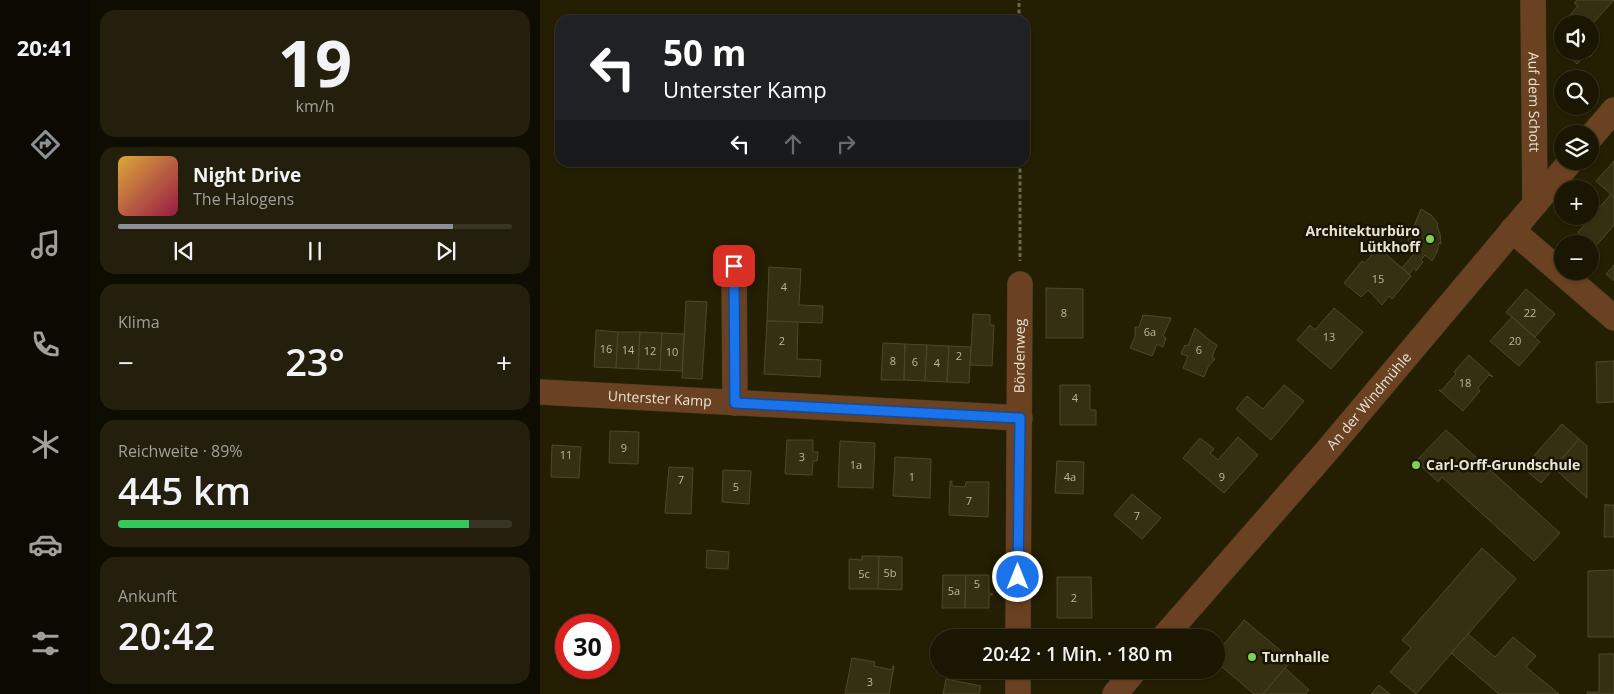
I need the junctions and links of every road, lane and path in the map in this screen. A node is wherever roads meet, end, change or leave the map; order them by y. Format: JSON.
{"nodes":[{"id":1,"x":1019,"y":0,"type":"edge"},
{"id":2,"x":1533,"y":0,"type":"edge"},
{"id":3,"x":1019,"y":15,"type":"edge"},
{"id":4,"x":1614,"y":110,"type":"edge"},
{"id":5,"x":1599,"y":128,"type":"edge"},
{"id":6,"x":1020,"y":167,"type":"edge"},
{"id":7,"x":1563,"y":170,"type":"edge"},
{"id":8,"x":1535,"y":204,"type":"junction"},
{"id":9,"x":1512,"y":230,"type":"junction"},
{"id":10,"x":734,"y":266,"type":"dead end"},
{"id":11,"x":1020,"y":284,"type":"joint"},
{"id":12,"x":1614,"y":318,"type":"edge"},
{"id":13,"x":540,"y":392,"type":"edge"},
{"id":14,"x":735,"y":403,"type":"junction"},
{"id":15,"x":1020,"y":418,"type":"junction"},
{"id":16,"x":1018,"y":629,"type":"edge"},
{"id":17,"x":1171,"y":629,"type":"edge"},
{"id":18,"x":1018,"y":679,"type":"edge"},
{"id":19,"x":1128,"y":679,"type":"edge"},
{"id":20,"x":1018,"y":694,"type":"edge"},
{"id":21,"x":1115,"y":694,"type":"edge"}],
"edges":[{"from":1,"to":3,"type":"path"},
{"from":2,"to":8,"type":"street","name":"Auf dem Schott"},
{"from":4,"to":5,"type":"street"},
{"from":6,"to":11,"type":"path"},
{"from":7,"to":8,"type":"street","name":"An der Windmühle"},
{"from":8,"to":9,"type":"street","name":"An der Windmühle"},
{"from":9,"to":12,"type":"street"},
{"from":9,"to":17,"type":"street","name":"An der Windmühle"},
{"from":10,"to":14,"type":"street"},
{"from":11,"to":15,"type":"street","name":"Bördenweg"},
{"from":13,"to":14,"type":"street","name":"Unterster Kamp"},
{"from":14,"to":15,"type":"street","name":"Unterster Kamp"},
{"from":15,"to":16,"type":"street","name":"Bördenweg"},
{"from":18,"to":20,"type":"street"},
{"from":19,"to":21,"type":"street"}]}
